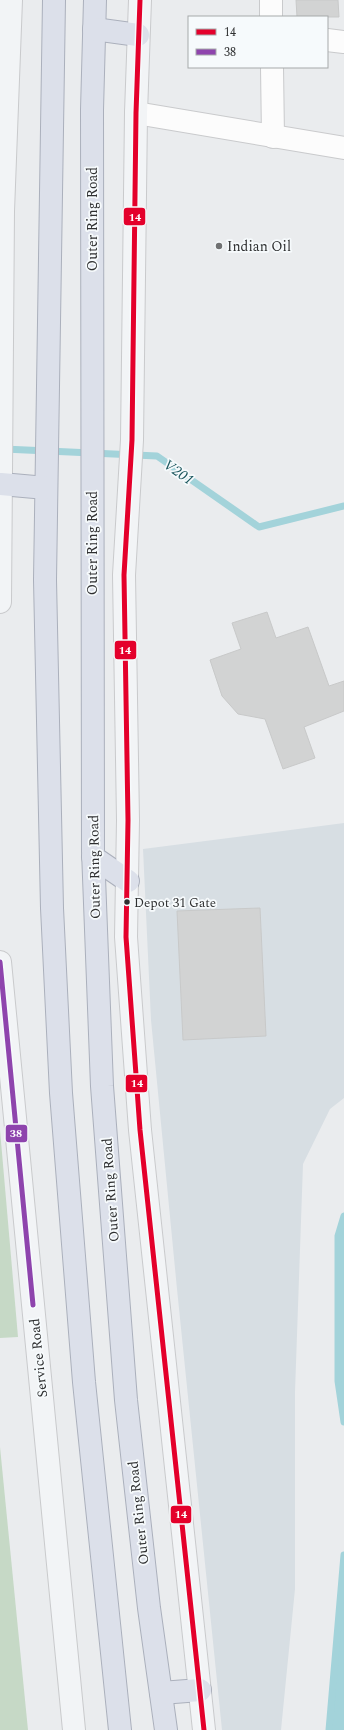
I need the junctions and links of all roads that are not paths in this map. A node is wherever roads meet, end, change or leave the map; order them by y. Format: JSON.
{"nodes":[{"id":1,"x":11,"y":0,"type":"edge"},
{"id":2,"x":54,"y":0,"type":"edge"},
{"id":3,"x":95,"y":0,"type":"edge"},
{"id":4,"x":140,"y":0,"type":"edge"},
{"id":5,"x":271,"y":0,"type":"edge"},
{"id":6,"x":271,"y":16,"type":"edge"},
{"id":7,"x":94,"y":29,"type":"junction"},
{"id":8,"x":138,"y":35,"type":"junction"},
{"id":9,"x":328,"y":40,"type":"edge"},
{"id":10,"x":344,"y":42,"type":"edge"},
{"id":11,"x":272,"y":68,"type":"edge"},
{"id":12,"x":136,"y":114,"type":"junction"},
{"id":13,"x":273,"y":137,"type":"junction"},
{"id":14,"x":344,"y":148,"type":"edge"},
{"id":15,"x":2,"y":211,"type":"edge"},
{"id":16,"x":1,"y":474,"type":"junction"},
{"id":17,"x":46,"y":488,"type":"junction"},
{"id":18,"x":0,"y":602,"type":"edge"},
{"id":19,"x":93,"y":857,"type":"junction"},
{"id":20,"x":128,"y":881,"type":"junction"},
{"id":21,"x":0,"y":962,"type":"edge"},
{"id":22,"x":200,"y":1690,"type":"junction"},
{"id":23,"x":161,"y":1693,"type":"junction"},
{"id":24,"x":74,"y":1730,"type":"edge"},
{"id":25,"x":120,"y":1730,"type":"edge"},
{"id":26,"x":166,"y":1730,"type":"edge"},
{"id":27,"x":204,"y":1730,"type":"edge"}],
"edges":[{"from":1,"to":15,"type":"street"},
{"from":2,"to":17,"type":"highway"},
{"from":3,"to":7,"type":"highway","name":"Outer Ring Road"},
{"from":4,"to":8,"type":"street"},
{"from":5,"to":6,"type":"street"},
{"from":7,"to":8,"type":"highway"},
{"from":7,"to":19,"type":"highway","name":"Outer Ring Road"},
{"from":8,"to":12,"type":"street"},
{"from":9,"to":10,"type":"street"},
{"from":11,"to":13,"type":"street"},
{"from":12,"to":13,"type":"street"},
{"from":12,"to":20,"type":"street"},
{"from":13,"to":14,"type":"street"},
{"from":15,"to":16,"type":"street"},
{"from":16,"to":17,"type":"highway"},
{"from":16,"to":18,"type":"street"},
{"from":17,"to":25,"type":"highway"},
{"from":19,"to":20,"type":"highway"},
{"from":19,"to":23,"type":"highway","name":"Outer Ring Road"},
{"from":20,"to":22,"type":"street"},
{"from":21,"to":24,"type":"street","name":"Service Road"},
{"from":22,"to":23,"type":"highway"},
{"from":22,"to":27,"type":"street"},
{"from":23,"to":26,"type":"highway","name":"Outer Ring Road"}]}
